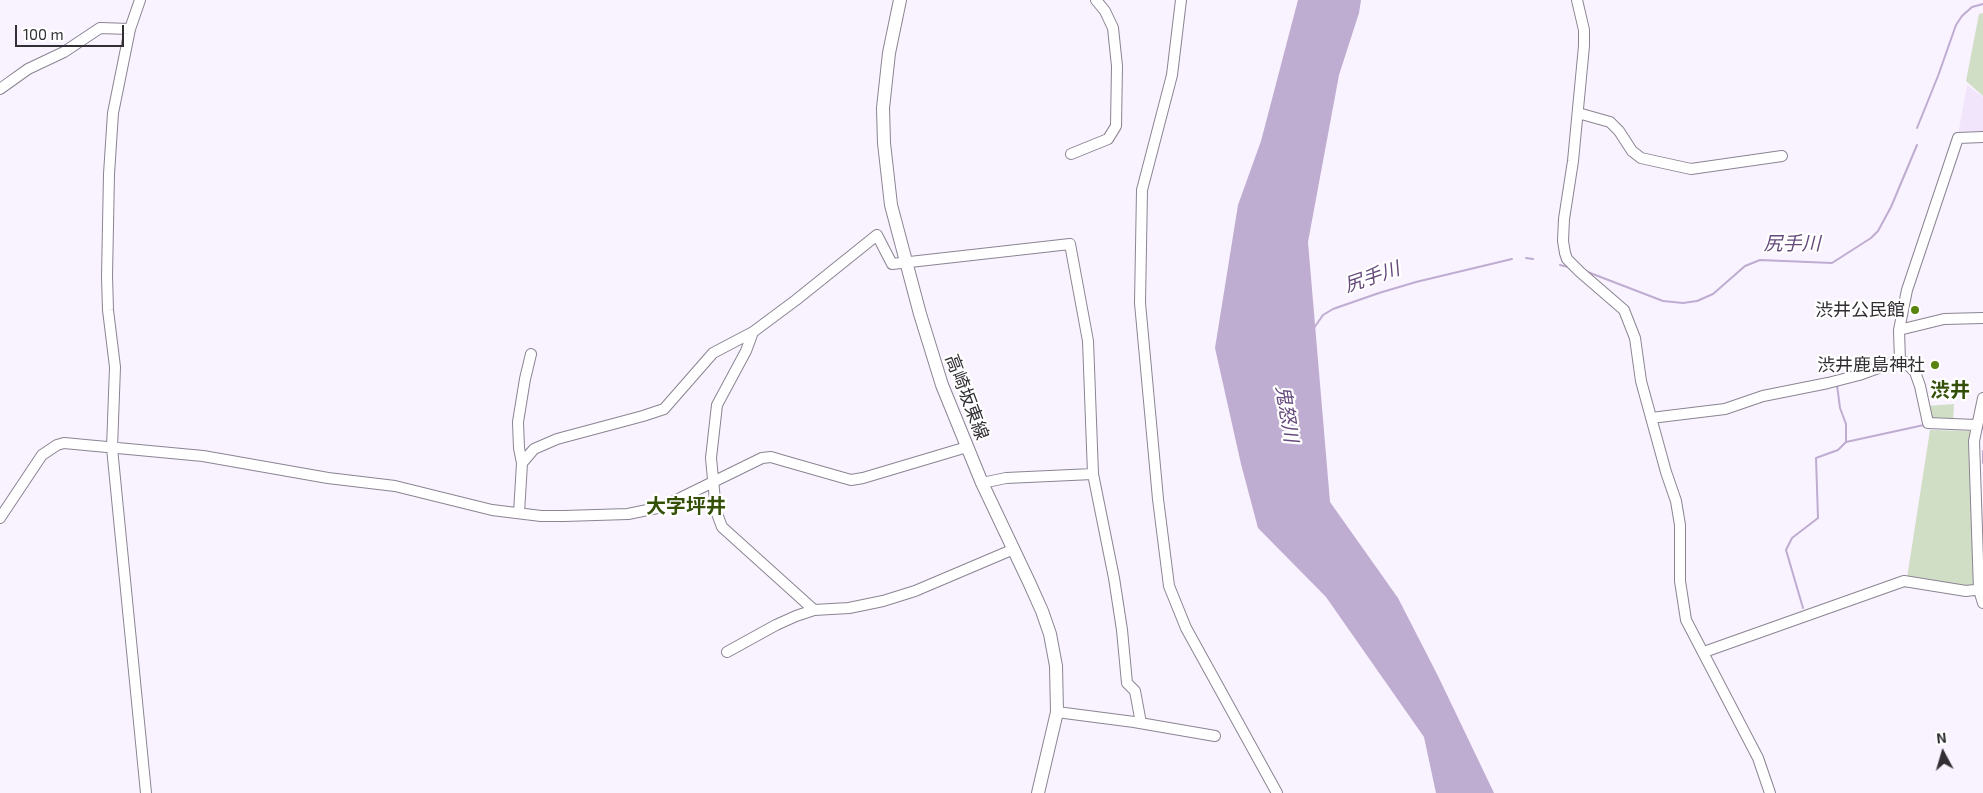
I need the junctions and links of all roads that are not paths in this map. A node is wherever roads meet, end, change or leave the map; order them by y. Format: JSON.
{"nodes":[{"id":1,"x":140,"y":0,"type":"edge"},
{"id":2,"x":900,"y":0,"type":"edge"},
{"id":3,"x":1096,"y":0,"type":"edge"},
{"id":4,"x":1181,"y":0,"type":"edge"},
{"id":5,"x":1578,"y":0,"type":"edge"},
{"id":6,"x":130,"y":29,"type":"junction"},
{"id":7,"x":0,"y":89,"type":"edge"},
{"id":8,"x":1578,"y":114,"type":"junction"},
{"id":9,"x":1983,"y":137,"type":"edge"},
{"id":10,"x":1071,"y":154,"type":"dead end"},
{"id":11,"x":1782,"y":156,"type":"dead end"},
{"id":12,"x":906,"y":262,"type":"junction"},
{"id":13,"x":1983,"y":318,"type":"edge"},
{"id":14,"x":1899,"y":330,"type":"junction"},
{"id":15,"x":752,"y":332,"type":"junction"},
{"id":16,"x":531,"y":354,"type":"dead end"},
{"id":17,"x":1900,"y":362,"type":"junction"},
{"id":18,"x":1983,"y":398,"type":"edge"},
{"id":19,"x":1651,"y":418,"type":"junction"},
{"id":20,"x":1976,"y":425,"type":"junction"},
{"id":21,"x":966,"y":447,"type":"junction"},
{"id":22,"x":112,"y":448,"type":"junction"},
{"id":23,"x":522,"y":463,"type":"junction"},
{"id":24,"x":1093,"y":474,"type":"junction"},
{"id":25,"x":712,"y":482,"type":"junction"},
{"id":26,"x":982,"y":483,"type":"junction"},
{"id":27,"x":519,"y":512,"type":"junction"},
{"id":28,"x":0,"y":518,"type":"edge"},
{"id":29,"x":1014,"y":550,"type":"junction"},
{"id":30,"x":1981,"y":590,"type":"edge"},
{"id":31,"x":1983,"y":603,"type":"edge"},
{"id":32,"x":814,"y":610,"type":"junction"},
{"id":33,"x":727,"y":652,"type":"dead end"},
{"id":34,"x":1704,"y":652,"type":"junction"},
{"id":35,"x":1057,"y":712,"type":"junction"},
{"id":36,"x":1141,"y":723,"type":"junction"},
{"id":37,"x":1215,"y":736,"type":"dead end"},
{"id":38,"x":146,"y":793,"type":"edge"},
{"id":39,"x":1038,"y":793,"type":"edge"},
{"id":40,"x":1277,"y":793,"type":"edge"},
{"id":41,"x":1770,"y":793,"type":"edge"}],
"edges":[{"from":1,"to":6,"type":"street"},
{"from":2,"to":12,"type":"main road","name":"高崎坂東線"},
{"from":3,"to":10,"type":"street"},
{"from":4,"to":40,"type":"street"},
{"from":5,"to":8,"type":"street"},
{"from":6,"to":7,"type":"street"},
{"from":6,"to":22,"type":"street"},
{"from":8,"to":11,"type":"street"},
{"from":8,"to":19,"type":"street"},
{"from":9,"to":14,"type":"street"},
{"from":12,"to":15,"type":"street"},
{"from":12,"to":21,"type":"main road","name":"高崎坂東線"},
{"from":12,"to":24,"type":"street"},
{"from":13,"to":14,"type":"street"},
{"from":14,"to":17,"type":"street"},
{"from":15,"to":23,"type":"street"},
{"from":15,"to":25,"type":"street"},
{"from":16,"to":23,"type":"street"},
{"from":17,"to":19,"type":"street"},
{"from":17,"to":20,"type":"street"},
{"from":18,"to":20,"type":"street"},
{"from":19,"to":34,"type":"street"},
{"from":20,"to":30,"type":"street"},
{"from":21,"to":25,"type":"street"},
{"from":21,"to":26,"type":"main road","name":"高崎坂東線"},
{"from":22,"to":27,"type":"street"},
{"from":22,"to":28,"type":"street"},
{"from":22,"to":38,"type":"street"},
{"from":23,"to":27,"type":"street"},
{"from":24,"to":26,"type":"street"},
{"from":24,"to":36,"type":"street"},
{"from":25,"to":27,"type":"street"},
{"from":25,"to":32,"type":"street"},
{"from":26,"to":29,"type":"main road","name":"高崎坂東線"},
{"from":29,"to":32,"type":"street"},
{"from":29,"to":35,"type":"main road","name":"高崎坂東線"},
{"from":30,"to":31,"type":"street"},
{"from":30,"to":34,"type":"street"},
{"from":32,"to":33,"type":"street"},
{"from":34,"to":41,"type":"street"},
{"from":35,"to":36,"type":"street"},
{"from":35,"to":39,"type":"main road","name":"高崎坂東線"},
{"from":36,"to":37,"type":"street"}]}
